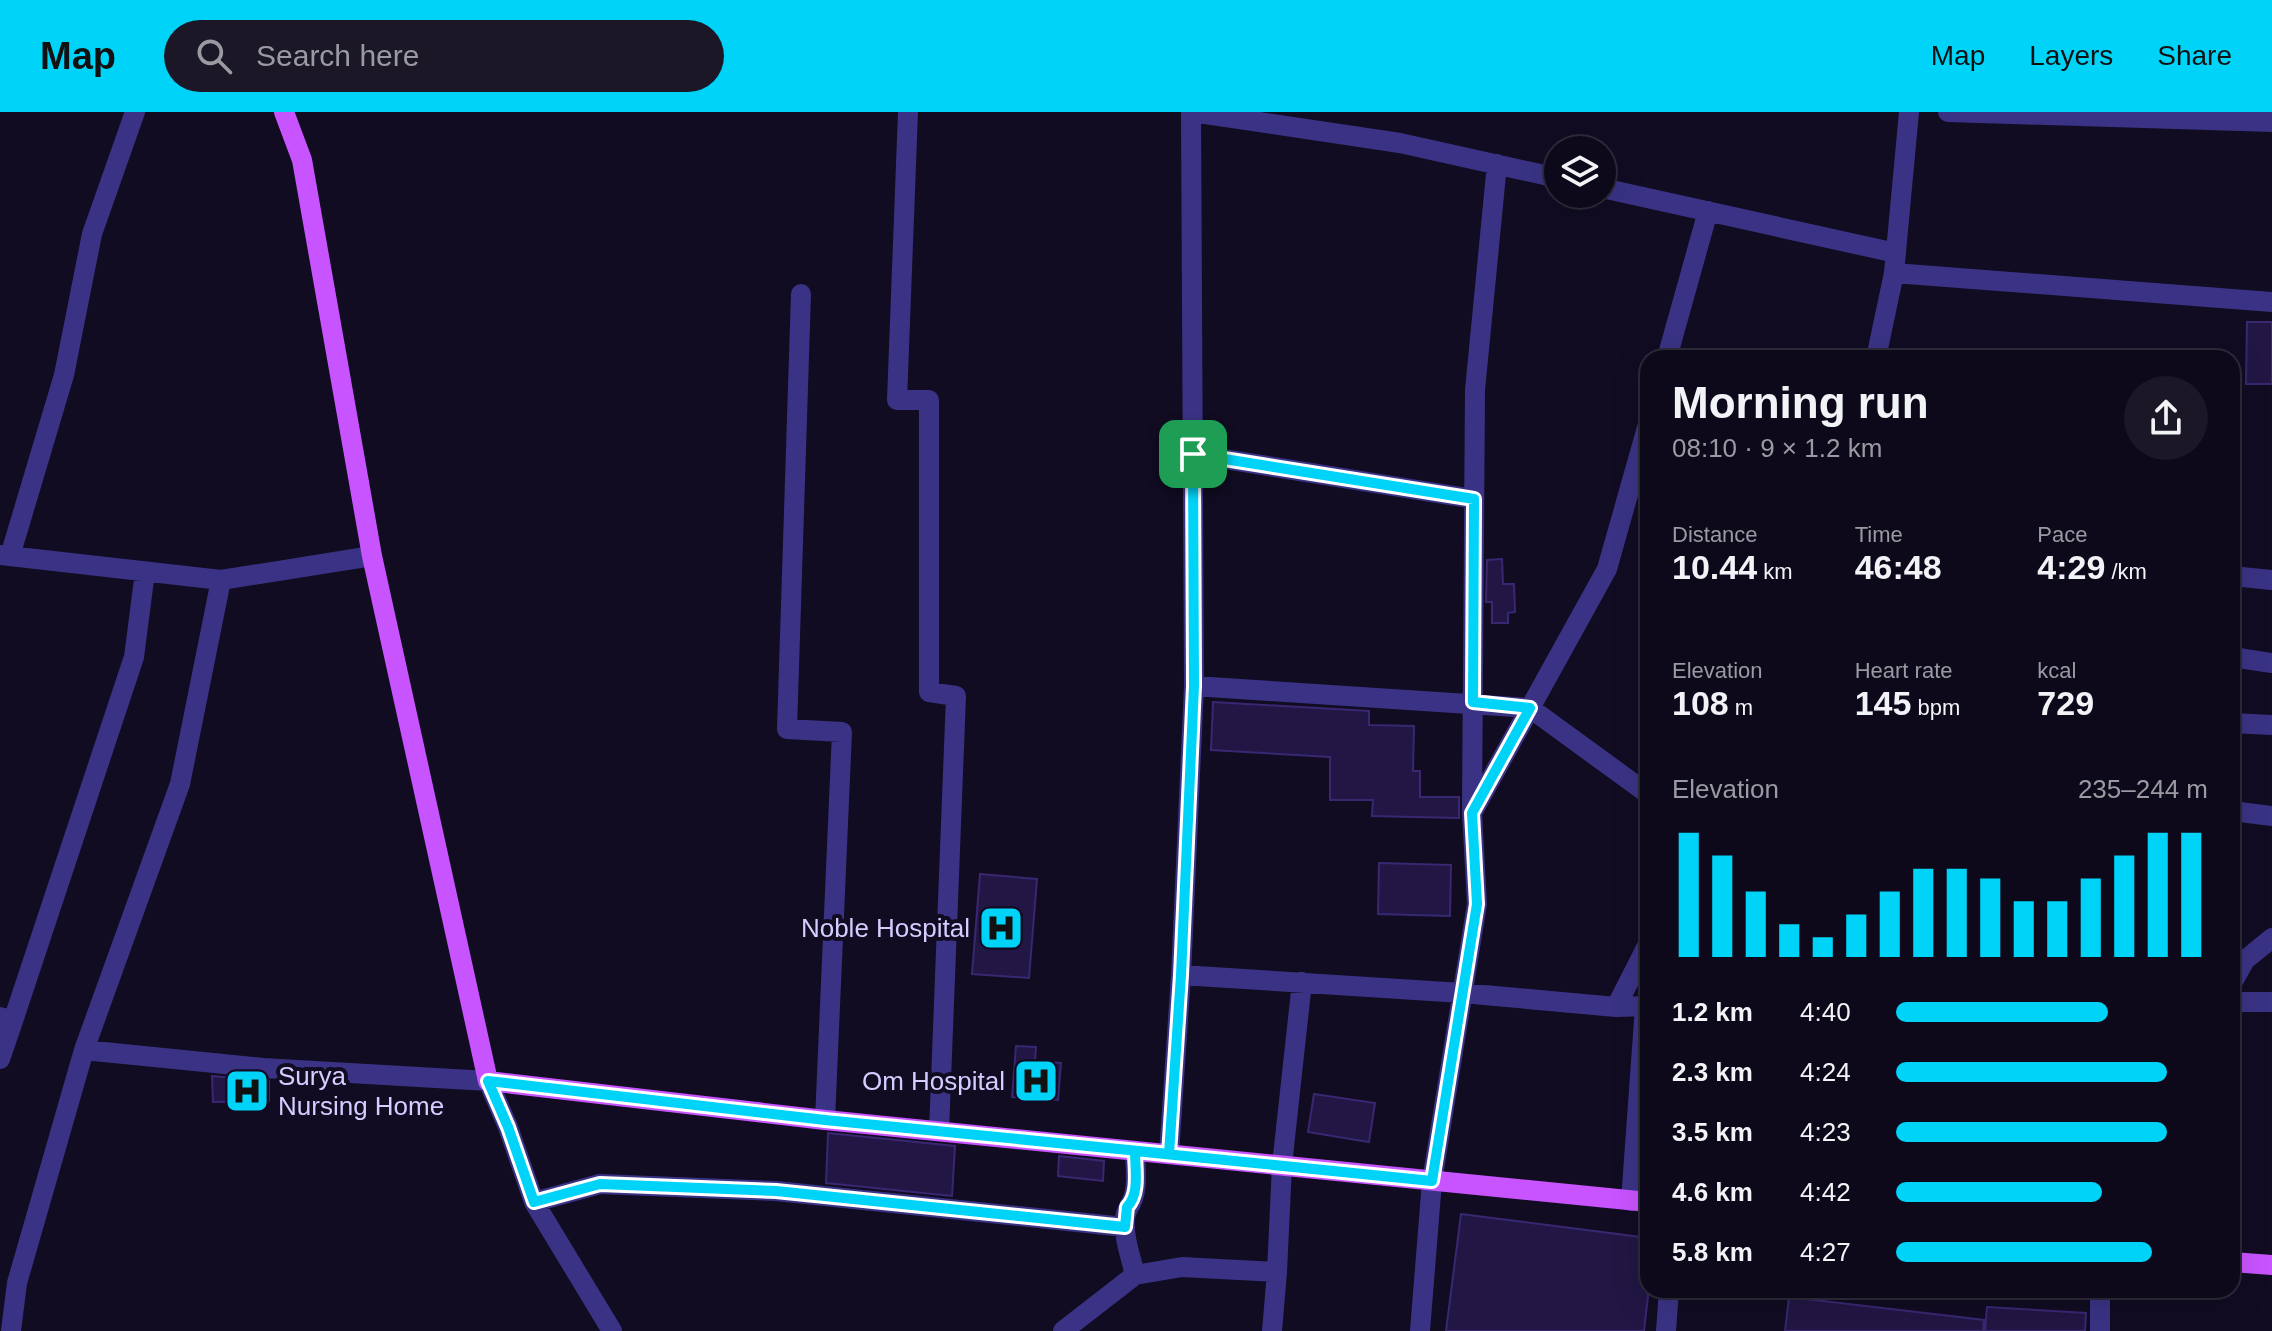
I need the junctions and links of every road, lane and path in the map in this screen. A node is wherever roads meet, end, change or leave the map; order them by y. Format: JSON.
{"nodes":[{"id":1,"x":135,"y":112,"type":"edge"},
{"id":2,"x":284,"y":112,"type":"edge"},
{"id":3,"x":908,"y":112,"type":"edge"},
{"id":4,"x":1191,"y":112,"type":"edge"},
{"id":5,"x":1909,"y":112,"type":"edge"},
{"id":6,"x":1948,"y":112,"type":"edge"},
{"id":7,"x":2272,"y":122,"type":"edge"},
{"id":8,"x":1497,"y":164,"type":"junction"},
{"id":9,"x":1544,"y":175,"type":"edge"},
{"id":10,"x":1616,"y":191,"type":"edge"},
{"id":11,"x":1708,"y":211,"type":"junction"},
{"id":12,"x":1895,"y":263,"type":"junction"},
{"id":13,"x":801,"y":294,"type":"dead end"},
{"id":14,"x":2272,"y":302,"type":"edge"},
{"id":15,"x":1669,"y":350,"type":"edge"},
{"id":16,"x":1878,"y":350,"type":"edge"},
{"id":17,"x":1640,"y":452,"type":"edge"},
{"id":18,"x":1193,"y":454,"type":"junction"},
{"id":19,"x":1474,"y":499,"type":"junction"},
{"id":20,"x":5,"y":556,"type":"edge"},
{"id":21,"x":372,"y":556,"type":"junction"},
{"id":22,"x":145,"y":572,"type":"junction"},
{"id":23,"x":2240,"y":577,"type":"edge"},
{"id":24,"x":221,"y":580,"type":"junction"},
{"id":25,"x":2272,"y":580,"type":"edge"},
{"id":26,"x":2240,"y":658,"type":"edge"},
{"id":27,"x":2272,"y":663,"type":"edge"},
{"id":28,"x":1194,"y":686,"type":"junction"},
{"id":29,"x":1473,"y":702,"type":"junction"},
{"id":30,"x":1530,"y":708,"type":"junction"},
{"id":31,"x":2240,"y":723,"type":"edge"},
{"id":32,"x":2272,"y":725,"type":"edge"},
{"id":33,"x":1640,"y":788,"type":"edge"},
{"id":34,"x":2240,"y":812,"type":"edge"},
{"id":35,"x":1472,"y":813,"type":"junction"},
{"id":36,"x":2272,"y":816,"type":"edge"},
{"id":37,"x":2272,"y":938,"type":"edge"},
{"id":38,"x":1640,"y":960,"type":"edge"},
{"id":39,"x":2240,"y":969,"type":"edge"},
{"id":40,"x":1181,"y":975,"type":"junction"},
{"id":41,"x":1302,"y":982,"type":"junction"},
{"id":42,"x":1462,"y":993,"type":"junction"},
{"id":43,"x":2240,"y":1002,"type":"edge"},
{"id":44,"x":2272,"y":1002,"type":"edge"},
{"id":45,"x":1640,"y":1006,"type":"edge"},
{"id":46,"x":1616,"y":1007,"type":"junction"},
{"id":47,"x":6,"y":1019,"type":"edge"},
{"id":48,"x":84,"y":1050,"type":"junction"},
{"id":49,"x":0,"y":1059,"type":"edge"},
{"id":50,"x":488,"y":1081,"type":"junction"},
{"id":51,"x":825,"y":1120,"type":"junction"},
{"id":52,"x":939,"y":1131,"type":"junction"},
{"id":53,"x":1135,"y":1151,"type":"junction"},
{"id":54,"x":1169,"y":1154,"type":"junction"},
{"id":55,"x":1282,"y":1165,"type":"junction"},
{"id":56,"x":1432,"y":1181,"type":"junction"},
{"id":57,"x":534,"y":1202,"type":"junction"},
{"id":58,"x":1640,"y":1202,"type":"edge"},
{"id":59,"x":1125,"y":1227,"type":"junction"},
{"id":60,"x":2240,"y":1263,"type":"edge"},
{"id":61,"x":2272,"y":1265,"type":"edge"},
{"id":62,"x":1277,"y":1272,"type":"junction"},
{"id":63,"x":1135,"y":1275,"type":"junction"},
{"id":64,"x":1668,"y":1298,"type":"edge"},
{"id":65,"x":2100,"y":1298,"type":"edge"},
{"id":66,"x":11,"y":1331,"type":"edge"},
{"id":67,"x":612,"y":1331,"type":"edge"},
{"id":68,"x":1063,"y":1331,"type":"edge"},
{"id":69,"x":1272,"y":1331,"type":"edge"},
{"id":70,"x":1420,"y":1331,"type":"edge"},
{"id":71,"x":1666,"y":1331,"type":"edge"},
{"id":72,"x":2100,"y":1331,"type":"edge"}],
"edges":[{"from":1,"to":20,"type":"street"},
{"from":2,"to":21,"type":"main road"},
{"from":3,"to":52,"type":"street"},
{"from":4,"to":8,"type":"street"},
{"from":4,"to":18,"type":"street"},
{"from":5,"to":12,"type":"street"},
{"from":6,"to":7,"type":"street"},
{"from":8,"to":9,"type":"street"},
{"from":8,"to":19,"type":"street"},
{"from":10,"to":11,"type":"street"},
{"from":11,"to":12,"type":"street"},
{"from":11,"to":15,"type":"street"},
{"from":12,"to":14,"type":"street"},
{"from":12,"to":16,"type":"street"},
{"from":13,"to":51,"type":"street"},
{"from":17,"to":30,"type":"street"},
{"from":18,"to":19,"type":"street"},
{"from":18,"to":28,"type":"street"},
{"from":19,"to":29,"type":"street"},
{"from":20,"to":22,"type":"street"},
{"from":21,"to":24,"type":"street"},
{"from":21,"to":50,"type":"main road"},
{"from":22,"to":24,"type":"street"},
{"from":22,"to":47,"type":"street"},
{"from":23,"to":25,"type":"street"},
{"from":24,"to":48,"type":"street"},
{"from":26,"to":27,"type":"street"},
{"from":28,"to":29,"type":"street"},
{"from":28,"to":40,"type":"street"},
{"from":29,"to":30,"type":"street"},
{"from":29,"to":35,"type":"street"},
{"from":30,"to":33,"type":"street"},
{"from":30,"to":35,"type":"street"},
{"from":31,"to":32,"type":"street"},
{"from":34,"to":36,"type":"street"},
{"from":35,"to":42,"type":"street"},
{"from":37,"to":39,"type":"street"},
{"from":38,"to":46,"type":"street"},
{"from":40,"to":41,"type":"street"},
{"from":40,"to":54,"type":"street"},
{"from":41,"to":42,"type":"street"},
{"from":41,"to":55,"type":"street"},
{"from":42,"to":46,"type":"street"},
{"from":42,"to":56,"type":"street"},
{"from":43,"to":44,"type":"street"},
{"from":45,"to":46,"type":"street"},
{"from":47,"to":49,"type":"street"},
{"from":48,"to":50,"type":"street"},
{"from":48,"to":66,"type":"street"},
{"from":50,"to":51,"type":"main road"},
{"from":50,"to":57,"type":"street"},
{"from":51,"to":52,"type":"main road"},
{"from":52,"to":53,"type":"main road"},
{"from":53,"to":54,"type":"main road"},
{"from":53,"to":59,"type":"street"},
{"from":54,"to":55,"type":"main road"},
{"from":55,"to":56,"type":"main road"},
{"from":55,"to":62,"type":"street"},
{"from":56,"to":58,"type":"main road"},
{"from":56,"to":70,"type":"street"},
{"from":57,"to":59,"type":"street"},
{"from":57,"to":67,"type":"street"},
{"from":59,"to":63,"type":"street"},
{"from":60,"to":61,"type":"main road"},
{"from":62,"to":63,"type":"street"},
{"from":62,"to":69,"type":"street"},
{"from":63,"to":68,"type":"street"},
{"from":64,"to":71,"type":"street"},
{"from":65,"to":72,"type":"street"}]}
